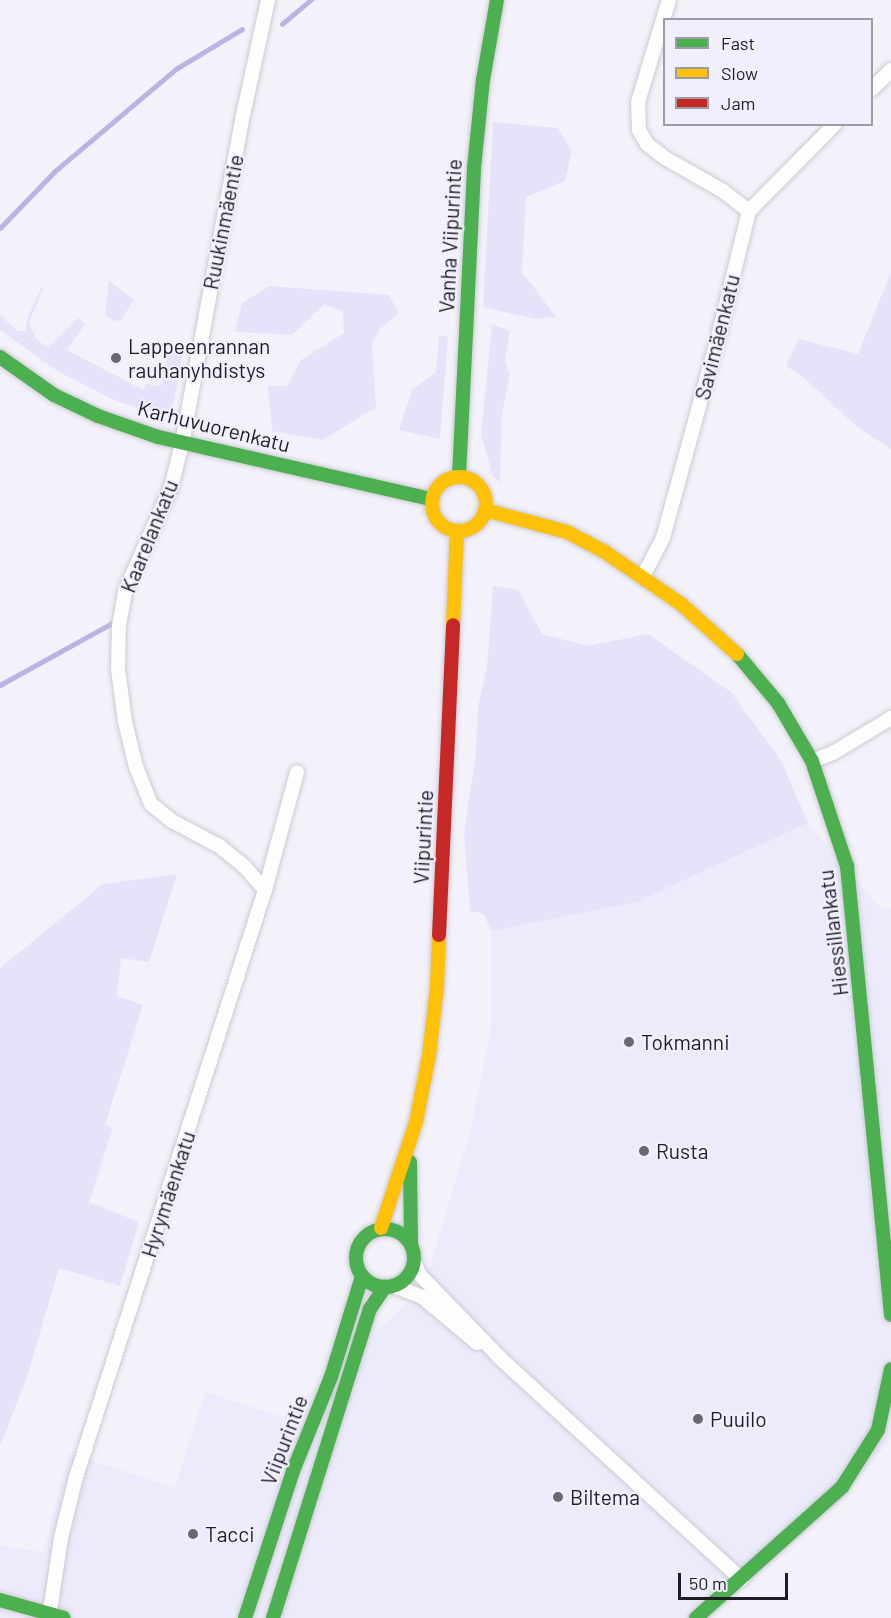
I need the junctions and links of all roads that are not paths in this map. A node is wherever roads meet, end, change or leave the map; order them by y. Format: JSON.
{"nodes":[{"id":1,"x":268,"y":0,"type":"edge"},
{"id":2,"x":497,"y":0,"type":"edge"},
{"id":3,"x":669,"y":0,"type":"edge"},
{"id":4,"x":664,"y":18,"type":"edge"},
{"id":5,"x":663,"y":20,"type":"edge"},
{"id":6,"x":891,"y":70,"type":"edge"},
{"id":7,"x":873,"y":88,"type":"edge"},
{"id":8,"x":833,"y":126,"type":"edge"},
{"id":9,"x":749,"y":211,"type":"junction"},
{"id":10,"x":0,"y":357,"type":"edge"},
{"id":11,"x":182,"y":444,"type":"junction"},
{"id":12,"x":459,"y":476,"type":"junction"},
{"id":13,"x":432,"y":499,"type":"junction"},
{"id":14,"x":485,"y":510,"type":"junction"},
{"id":15,"x":457,"y":531,"type":"junction"},
{"id":16,"x":643,"y":576,"type":"junction"},
{"id":17,"x":891,"y":718,"type":"edge"},
{"id":18,"x":812,"y":761,"type":"junction"},
{"id":19,"x":297,"y":772,"type":"dead end"},
{"id":20,"x":266,"y":890,"type":"junction"},
{"id":21,"x":411,"y":1143,"type":"junction"},
{"id":22,"x":381,"y":1228,"type":"junction"},
{"id":23,"x":411,"y":1244,"type":"junction"},
{"id":24,"x":414,"y":1262,"type":"junction"},
{"id":25,"x":362,"y":1276,"type":"junction"},
{"id":26,"x":390,"y":1286,"type":"junction"},
{"id":27,"x":891,"y":1315,"type":"edge"},
{"id":28,"x":501,"y":1359,"type":"junction"},
{"id":29,"x":891,"y":1369,"type":"edge"},
{"id":30,"x":885,"y":1432,"type":"edge"},
{"id":31,"x":741,"y":1579,"type":"junction"},
{"id":32,"x":0,"y":1600,"type":"edge"},
{"id":33,"x":0,"y":1614,"type":"edge"},
{"id":34,"x":49,"y":1616,"type":"edge"},
{"id":35,"x":12,"y":1618,"type":"edge"},
{"id":36,"x":64,"y":1618,"type":"edge"},
{"id":37,"x":245,"y":1618,"type":"edge"},
{"id":38,"x":273,"y":1618,"type":"edge"},
{"id":39,"x":696,"y":1618,"type":"edge"}],
"edges":[{"from":1,"to":11,"type":"street","name":"Ruukinmäentie"},
{"from":2,"to":12,"type":"street","name":"Vanha Viipurintie"},
{"from":3,"to":4,"type":"street"},
{"from":5,"to":9,"type":"street"},
{"from":6,"to":7,"type":"street"},
{"from":8,"to":9,"type":"street"},
{"from":9,"to":16,"type":"street","name":"Savimäenkatu"},
{"from":10,"to":11,"type":"street","name":"Karhuvuorenkatu"},
{"from":11,"to":13,"type":"street","name":"Karhuvuorenkatu"},
{"from":11,"to":20,"type":"street","name":"Kaarelankatu"},
{"from":12,"to":13,"type":"street"},
{"from":12,"to":14,"type":"street"},
{"from":13,"to":15,"type":"street"},
{"from":14,"to":15,"type":"street"},
{"from":14,"to":16,"type":"street","name":"Hiessillankatu"},
{"from":15,"to":21,"type":"street","name":"Viipurintie"},
{"from":16,"to":18,"type":"street","name":"Hiessillankatu"},
{"from":17,"to":18,"type":"street"},
{"from":18,"to":27,"type":"street","name":"Hiessillankatu"},
{"from":19,"to":20,"type":"street","name":"Hyrymäenkatu"},
{"from":20,"to":34,"type":"street","name":"Hyrymäenkatu"},
{"from":21,"to":22,"type":"street","name":"Viipurintie"},
{"from":21,"to":23,"type":"street","name":"Viipurintie"},
{"from":22,"to":23,"type":"street"},
{"from":22,"to":25,"type":"street"},
{"from":23,"to":24,"type":"street"},
{"from":24,"to":26,"type":"street"},
{"from":24,"to":28,"type":"street"},
{"from":25,"to":26,"type":"street"},
{"from":25,"to":37,"type":"street","name":"Viipurintie"},
{"from":26,"to":28,"type":"street"},
{"from":26,"to":38,"type":"street","name":"Viipurintie"},
{"from":28,"to":31,"type":"street"},
{"from":29,"to":30,"type":"street"},
{"from":30,"to":31,"type":"street"},
{"from":31,"to":39,"type":"street"},
{"from":32,"to":34,"type":"street"},
{"from":33,"to":35,"type":"street"},
{"from":34,"to":36,"type":"street"}]}
